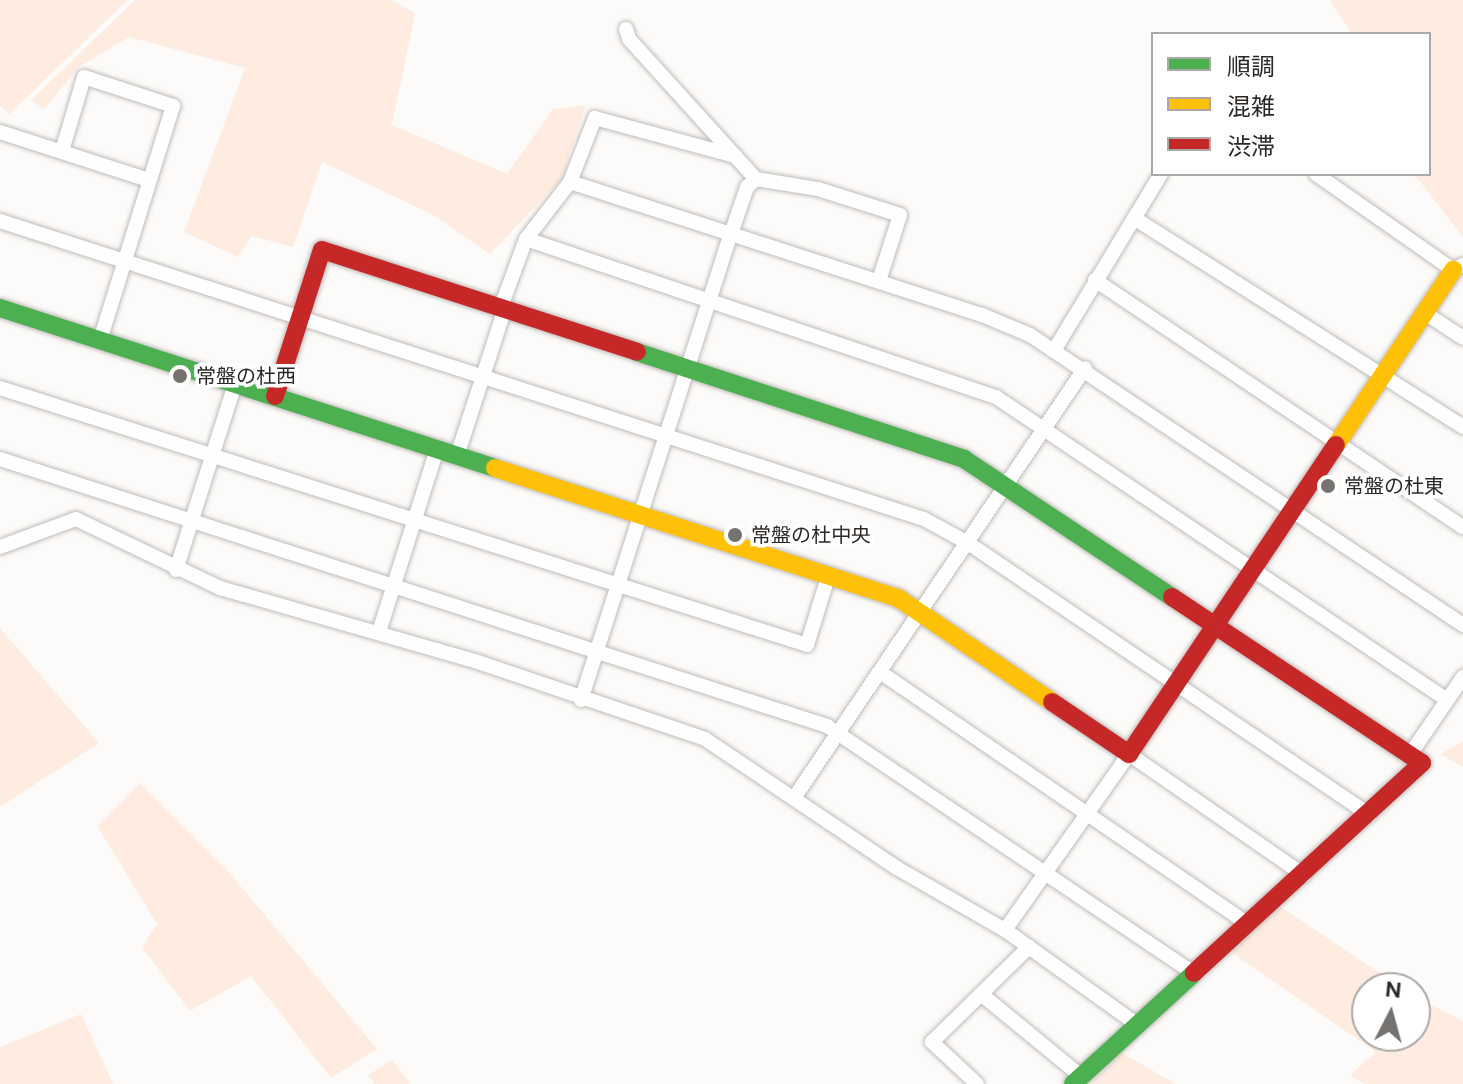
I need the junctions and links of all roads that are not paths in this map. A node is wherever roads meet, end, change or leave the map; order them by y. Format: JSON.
{"nodes":[{"id":1,"x":626,"y":29,"type":"dead end"},
{"id":2,"x":0,"y":132,"type":"edge"},
{"id":3,"x":62,"y":151,"type":"junction"},
{"id":4,"x":735,"y":156,"type":"junction"},
{"id":5,"x":1160,"y":176,"type":"edge"},
{"id":6,"x":1319,"y":176,"type":"edge"},
{"id":7,"x":756,"y":179,"type":"junction"},
{"id":8,"x":149,"y":180,"type":"junction"},
{"id":9,"x":570,"y":182,"type":"junction"},
{"id":10,"x":1134,"y":218,"type":"junction"},
{"id":11,"x":0,"y":221,"type":"edge"},
{"id":12,"x":731,"y":234,"type":"junction"},
{"id":13,"x":526,"y":239,"type":"junction"},
{"id":14,"x":124,"y":261,"type":"junction"},
{"id":15,"x":1458,"y":268,"type":"edge"},
{"id":16,"x":1095,"y":280,"type":"junction"},
{"id":17,"x":879,"y":281,"type":"junction"},
{"id":18,"x":709,"y":301,"type":"junction"},
{"id":19,"x":0,"y":308,"type":"edge"},
{"id":20,"x":503,"y":308,"type":"junction"},
{"id":21,"x":1425,"y":313,"type":"junction"},
{"id":22,"x":300,"y":317,"type":"junction"},
{"id":23,"x":1463,"y":338,"type":"edge"},
{"id":24,"x":100,"y":340,"type":"junction"},
{"id":25,"x":1055,"y":349,"type":"junction"},
{"id":26,"x":688,"y":367,"type":"junction"},
{"id":27,"x":1085,"y":368,"type":"junction"},
{"id":28,"x":482,"y":376,"type":"junction"},
{"id":29,"x":1385,"y":376,"type":"junction"},
{"id":30,"x":235,"y":384,"type":"junction"},
{"id":31,"x":0,"y":388,"type":"edge"},
{"id":32,"x":275,"y":396,"type":"junction"},
{"id":33,"x":1047,"y":426,"type":"junction"},
{"id":34,"x":1463,"y":427,"type":"edge"},
{"id":35,"x":666,"y":435,"type":"junction"},
{"id":36,"x":1337,"y":446,"type":"junction"},
{"id":37,"x":437,"y":449,"type":"junction"},
{"id":38,"x":213,"y":456,"type":"junction"},
{"id":39,"x":457,"y":456,"type":"junction"},
{"id":40,"x":0,"y":459,"type":"edge"},
{"id":41,"x":1007,"y":485,"type":"junction"},
{"id":42,"x":1294,"y":509,"type":"junction"},
{"id":43,"x":641,"y":514,"type":"junction"},
{"id":44,"x":415,"y":520,"type":"junction"},
{"id":45,"x":191,"y":521,"type":"junction"},
{"id":46,"x":1463,"y":527,"type":"edge"},
{"id":47,"x":968,"y":543,"type":"junction"},
{"id":48,"x":0,"y":547,"type":"edge"},
{"id":49,"x":1254,"y":568,"type":"junction"},
{"id":50,"x":176,"y":570,"type":"junction"},
{"id":51,"x":829,"y":574,"type":"junction"},
{"id":52,"x":618,"y":586,"type":"junction"},
{"id":53,"x":394,"y":587,"type":"junction"},
{"id":54,"x":921,"y":612,"type":"junction"},
{"id":55,"x":1215,"y":625,"type":"junction"},
{"id":56,"x":1463,"y":625,"type":"edge"},
{"id":57,"x":379,"y":632,"type":"junction"},
{"id":58,"x":597,"y":653,"type":"junction"},
{"id":59,"x":880,"y":672,"type":"junction"},
{"id":60,"x":1463,"y":677,"type":"edge"},
{"id":61,"x":1174,"y":687,"type":"junction"},
{"id":62,"x":581,"y":700,"type":"junction"},
{"id":63,"x":1447,"y":700,"type":"junction"},
{"id":64,"x":838,"y":733,"type":"junction"},
{"id":65,"x":1129,"y":754,"type":"junction"},
{"id":66,"x":1409,"y":756,"type":"junction"},
{"id":67,"x":794,"y":798,"type":"junction"},
{"id":68,"x":1370,"y":815,"type":"junction"},
{"id":69,"x":1086,"y":816,"type":"junction"},
{"id":70,"x":1047,"y":871,"type":"junction"},
{"id":71,"x":1304,"y":875,"type":"junction"},
{"id":72,"x":1248,"y":924,"type":"junction"},
{"id":73,"x":1005,"y":930,"type":"junction"},
{"id":74,"x":1029,"y":947,"type":"junction"},
{"id":75,"x":1193,"y":973,"type":"junction"},
{"id":76,"x":981,"y":994,"type":"junction"},
{"id":77,"x":1135,"y":1023,"type":"junction"},
{"id":78,"x":1077,"y":1080,"type":"edge"},
{"id":79,"x":977,"y":1084,"type":"edge"}],
"edges":[{"from":1,"to":4,"type":"street"},
{"from":2,"to":3,"type":"street"},
{"from":3,"to":8,"type":"street"},
{"from":3,"to":8,"type":"street"},
{"from":4,"to":7,"type":"street"},
{"from":4,"to":9,"type":"street"},
{"from":5,"to":10,"type":"street"},
{"from":6,"to":15,"type":"street"},
{"from":7,"to":12,"type":"street"},
{"from":7,"to":17,"type":"street"},
{"from":8,"to":14,"type":"street"},
{"from":9,"to":12,"type":"street"},
{"from":9,"to":13,"type":"street"},
{"from":10,"to":16,"type":"street"},
{"from":10,"to":29,"type":"street"},
{"from":11,"to":14,"type":"street"},
{"from":12,"to":17,"type":"street"},
{"from":12,"to":18,"type":"street"},
{"from":13,"to":18,"type":"street"},
{"from":13,"to":20,"type":"street"},
{"from":14,"to":22,"type":"street"},
{"from":14,"to":24,"type":"street"},
{"from":15,"to":21,"type":"street"},
{"from":16,"to":25,"type":"street"},
{"from":16,"to":36,"type":"street"},
{"from":17,"to":25,"type":"street"},
{"from":18,"to":26,"type":"street"},
{"from":18,"to":33,"type":"street"},
{"from":19,"to":24,"type":"street"},
{"from":20,"to":22,"type":"street"},
{"from":20,"to":26,"type":"street"},
{"from":20,"to":28,"type":"street"},
{"from":21,"to":23,"type":"street"},
{"from":21,"to":29,"type":"street"},
{"from":22,"to":28,"type":"street"},
{"from":22,"to":32,"type":"street"},
{"from":24,"to":30,"type":"street"},
{"from":25,"to":27,"type":"street"},
{"from":26,"to":35,"type":"street"},
{"from":26,"to":41,"type":"street"},
{"from":27,"to":33,"type":"street"},
{"from":27,"to":42,"type":"street"},
{"from":28,"to":35,"type":"street"},
{"from":28,"to":39,"type":"street"},
{"from":29,"to":34,"type":"street"},
{"from":29,"to":36,"type":"street"},
{"from":30,"to":32,"type":"street"},
{"from":30,"to":38,"type":"street"},
{"from":31,"to":38,"type":"street"},
{"from":32,"to":37,"type":"street"},
{"from":33,"to":41,"type":"street"},
{"from":33,"to":49,"type":"street"},
{"from":35,"to":43,"type":"street"},
{"from":35,"to":47,"type":"street"},
{"from":36,"to":42,"type":"street"},
{"from":36,"to":46,"type":"street"},
{"from":37,"to":39,"type":"street"},
{"from":37,"to":44,"type":"street"},
{"from":38,"to":44,"type":"street"},
{"from":38,"to":45,"type":"street"},
{"from":39,"to":43,"type":"street"},
{"from":40,"to":45,"type":"street"},
{"from":41,"to":47,"type":"street"},
{"from":41,"to":55,"type":"street"},
{"from":42,"to":49,"type":"street"},
{"from":42,"to":56,"type":"street"},
{"from":43,"to":51,"type":"street"},
{"from":43,"to":52,"type":"street"},
{"from":44,"to":52,"type":"street"},
{"from":44,"to":53,"type":"street"},
{"from":45,"to":50,"type":"street"},
{"from":45,"to":53,"type":"street"},
{"from":47,"to":54,"type":"street"},
{"from":47,"to":61,"type":"street"},
{"from":48,"to":50,"type":"street"},
{"from":49,"to":55,"type":"street"},
{"from":49,"to":63,"type":"street"},
{"from":50,"to":57,"type":"street"},
{"from":51,"to":52,"type":"street"},
{"from":51,"to":54,"type":"street"},
{"from":52,"to":58,"type":"street"},
{"from":53,"to":57,"type":"street"},
{"from":53,"to":58,"type":"street"},
{"from":54,"to":59,"type":"street"},
{"from":54,"to":65,"type":"street"},
{"from":55,"to":61,"type":"street"},
{"from":55,"to":66,"type":"street"},
{"from":57,"to":62,"type":"street"},
{"from":58,"to":62,"type":"street"},
{"from":58,"to":64,"type":"street"},
{"from":59,"to":64,"type":"street"},
{"from":59,"to":69,"type":"street"},
{"from":60,"to":63,"type":"street"},
{"from":61,"to":65,"type":"street"},
{"from":61,"to":68,"type":"street"},
{"from":62,"to":67,"type":"street"},
{"from":63,"to":66,"type":"street"},
{"from":64,"to":67,"type":"street"},
{"from":64,"to":70,"type":"street"},
{"from":65,"to":69,"type":"street"},
{"from":65,"to":71,"type":"street"},
{"from":66,"to":68,"type":"street"},
{"from":67,"to":73,"type":"street"},
{"from":68,"to":71,"type":"street"},
{"from":69,"to":70,"type":"street"},
{"from":69,"to":72,"type":"street"},
{"from":70,"to":73,"type":"street"},
{"from":70,"to":75,"type":"street"},
{"from":71,"to":72,"type":"street"},
{"from":72,"to":75,"type":"street"},
{"from":73,"to":74,"type":"street"},
{"from":74,"to":76,"type":"street"},
{"from":74,"to":77,"type":"street"},
{"from":75,"to":77,"type":"street"},
{"from":76,"to":78,"type":"street"},
{"from":76,"to":79,"type":"street"},
{"from":77,"to":78,"type":"street"}]}
